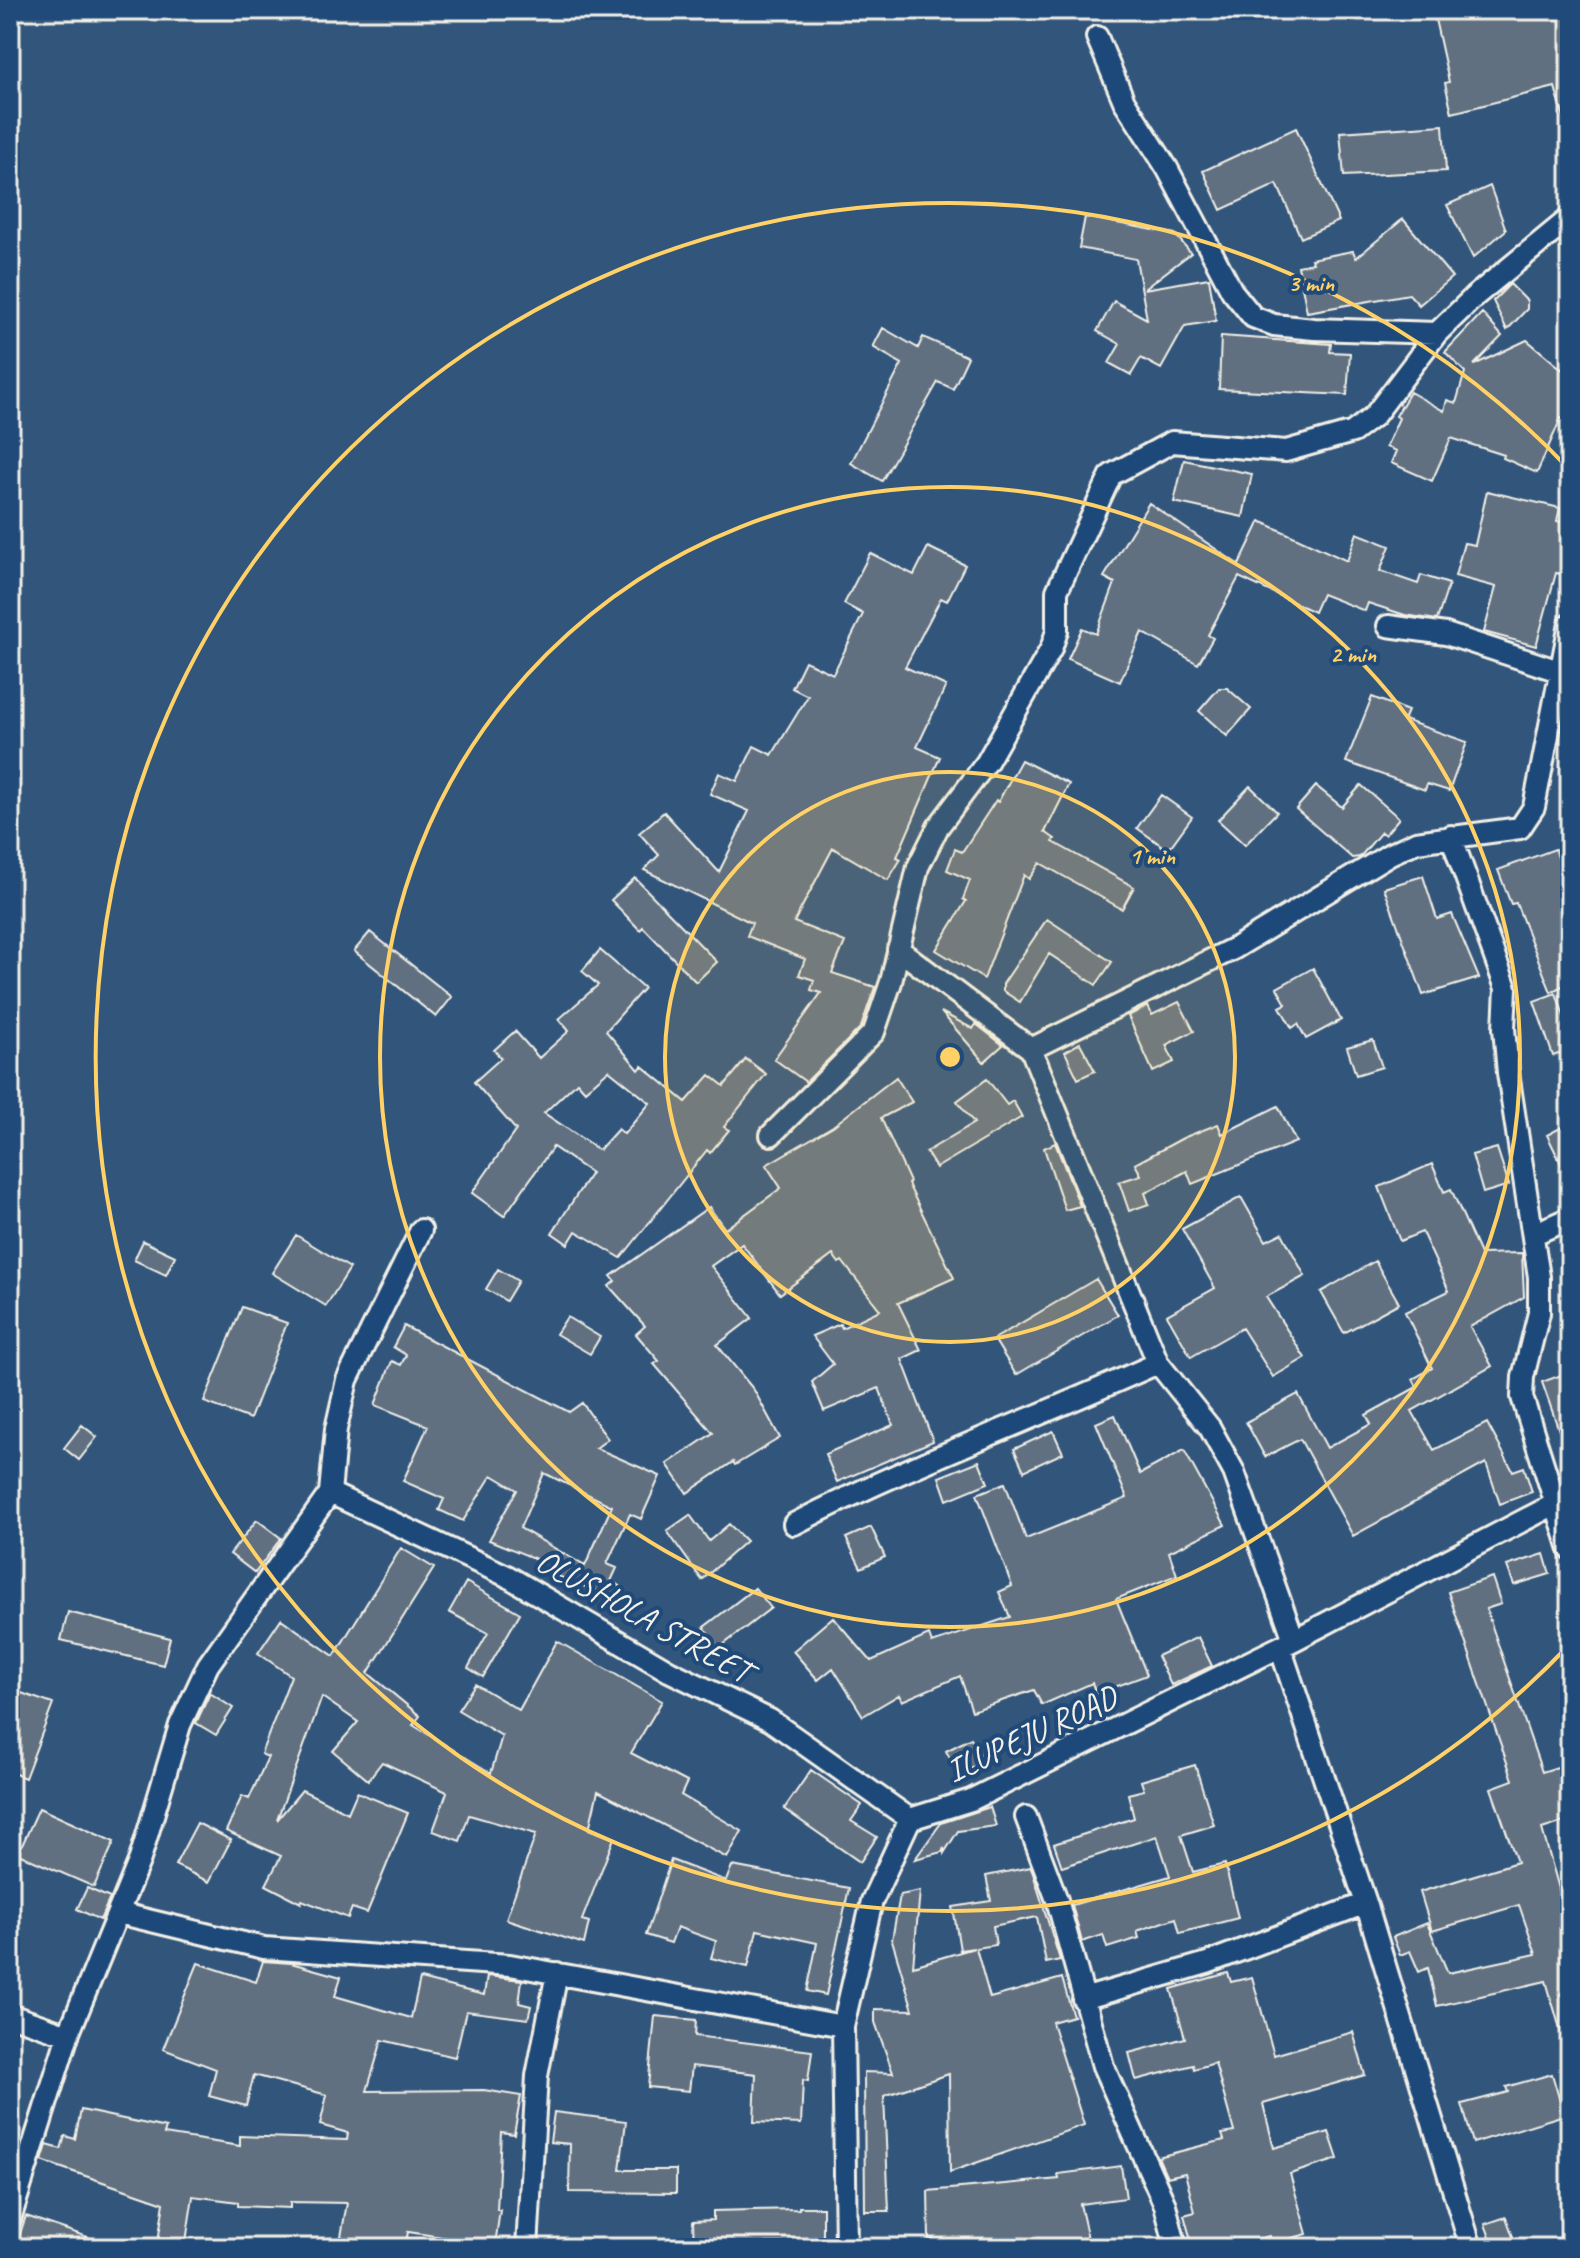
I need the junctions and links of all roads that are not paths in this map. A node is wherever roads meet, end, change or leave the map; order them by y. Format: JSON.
{"nodes":[{"id":1,"x":1097,"y":37,"type":"dead end"},
{"id":2,"x":1570,"y":218,"type":"edge"},
{"id":3,"x":1437,"y":333,"type":"junction"},
{"id":4,"x":1570,"y":623,"type":"edge"},
{"id":5,"x":1388,"y":626,"type":"dead end"},
{"id":6,"x":1562,"y":672,"type":"junction"},
{"id":7,"x":1451,"y":836,"type":"junction"},
{"id":8,"x":898,"y":949,"type":"junction"},
{"id":9,"x":1031,"y":1049,"type":"junction"},
{"id":10,"x":771,"y":1135,"type":"dead end"},
{"id":11,"x":1570,"y":1218,"type":"edge"},
{"id":12,"x":421,"y":1230,"type":"dead end"},
{"id":13,"x":1534,"y":1234,"type":"junction"},
{"id":14,"x":1158,"y":1363,"type":"junction"},
{"id":15,"x":330,"y":1493,"type":"junction"},
{"id":16,"x":1562,"y":1503,"type":"edge"},
{"id":17,"x":794,"y":1524,"type":"dead end"},
{"id":18,"x":1570,"y":1549,"type":"edge"},
{"id":19,"x":1287,"y":1644,"type":"junction"},
{"id":20,"x":1026,"y":1817,"type":"dead end"},
{"id":21,"x":910,"y":1819,"type":"junction"},
{"id":22,"x":1366,"y":1903,"type":"junction"},
{"id":23,"x":118,"y":1913,"type":"junction"},
{"id":24,"x":557,"y":1973,"type":"junction"},
{"id":25,"x":1083,"y":1999,"type":"junction"},
{"id":26,"x":10,"y":2015,"type":"edge"},
{"id":27,"x":843,"y":2026,"type":"junction"},
{"id":28,"x":68,"y":2035,"type":"junction"},
{"id":29,"x":10,"y":2219,"type":"edge"},
{"id":30,"x":527,"y":2248,"type":"edge"},
{"id":31,"x":846,"y":2248,"type":"edge"},
{"id":32,"x":1176,"y":2248,"type":"edge"},
{"id":33,"x":1471,"y":2248,"type":"edge"}],
"edges":[{"from":1,"to":3,"type":"street"},
{"from":2,"to":3,"type":"street"},
{"from":3,"to":8,"type":"street"},
{"from":4,"to":6,"type":"street"},
{"from":5,"to":6,"type":"street"},
{"from":6,"to":7,"type":"street"},
{"from":7,"to":9,"type":"street"},
{"from":7,"to":13,"type":"street"},
{"from":8,"to":9,"type":"street"},
{"from":8,"to":10,"type":"street"},
{"from":9,"to":14,"type":"street"},
{"from":11,"to":13,"type":"street"},
{"from":12,"to":15,"type":"street"},
{"from":13,"to":16,"type":"street"},
{"from":14,"to":17,"type":"street"},
{"from":14,"to":19,"type":"street"},
{"from":15,"to":21,"type":"street","name":"OLUSHOLA STREET"},
{"from":15,"to":23,"type":"street"},
{"from":16,"to":18,"type":"street"},
{"from":16,"to":19,"type":"street","name":"ILUPEJU ROAD"},
{"from":19,"to":21,"type":"street","name":"ILUPEJU ROAD"},
{"from":19,"to":22,"type":"street"},
{"from":20,"to":25,"type":"street"},
{"from":21,"to":27,"type":"street"},
{"from":22,"to":25,"type":"street"},
{"from":22,"to":33,"type":"street"},
{"from":23,"to":24,"type":"street"},
{"from":23,"to":28,"type":"street"},
{"from":24,"to":27,"type":"street"},
{"from":24,"to":30,"type":"street"},
{"from":25,"to":32,"type":"street"},
{"from":26,"to":28,"type":"street"},
{"from":27,"to":31,"type":"street"},
{"from":28,"to":29,"type":"street"}]}
